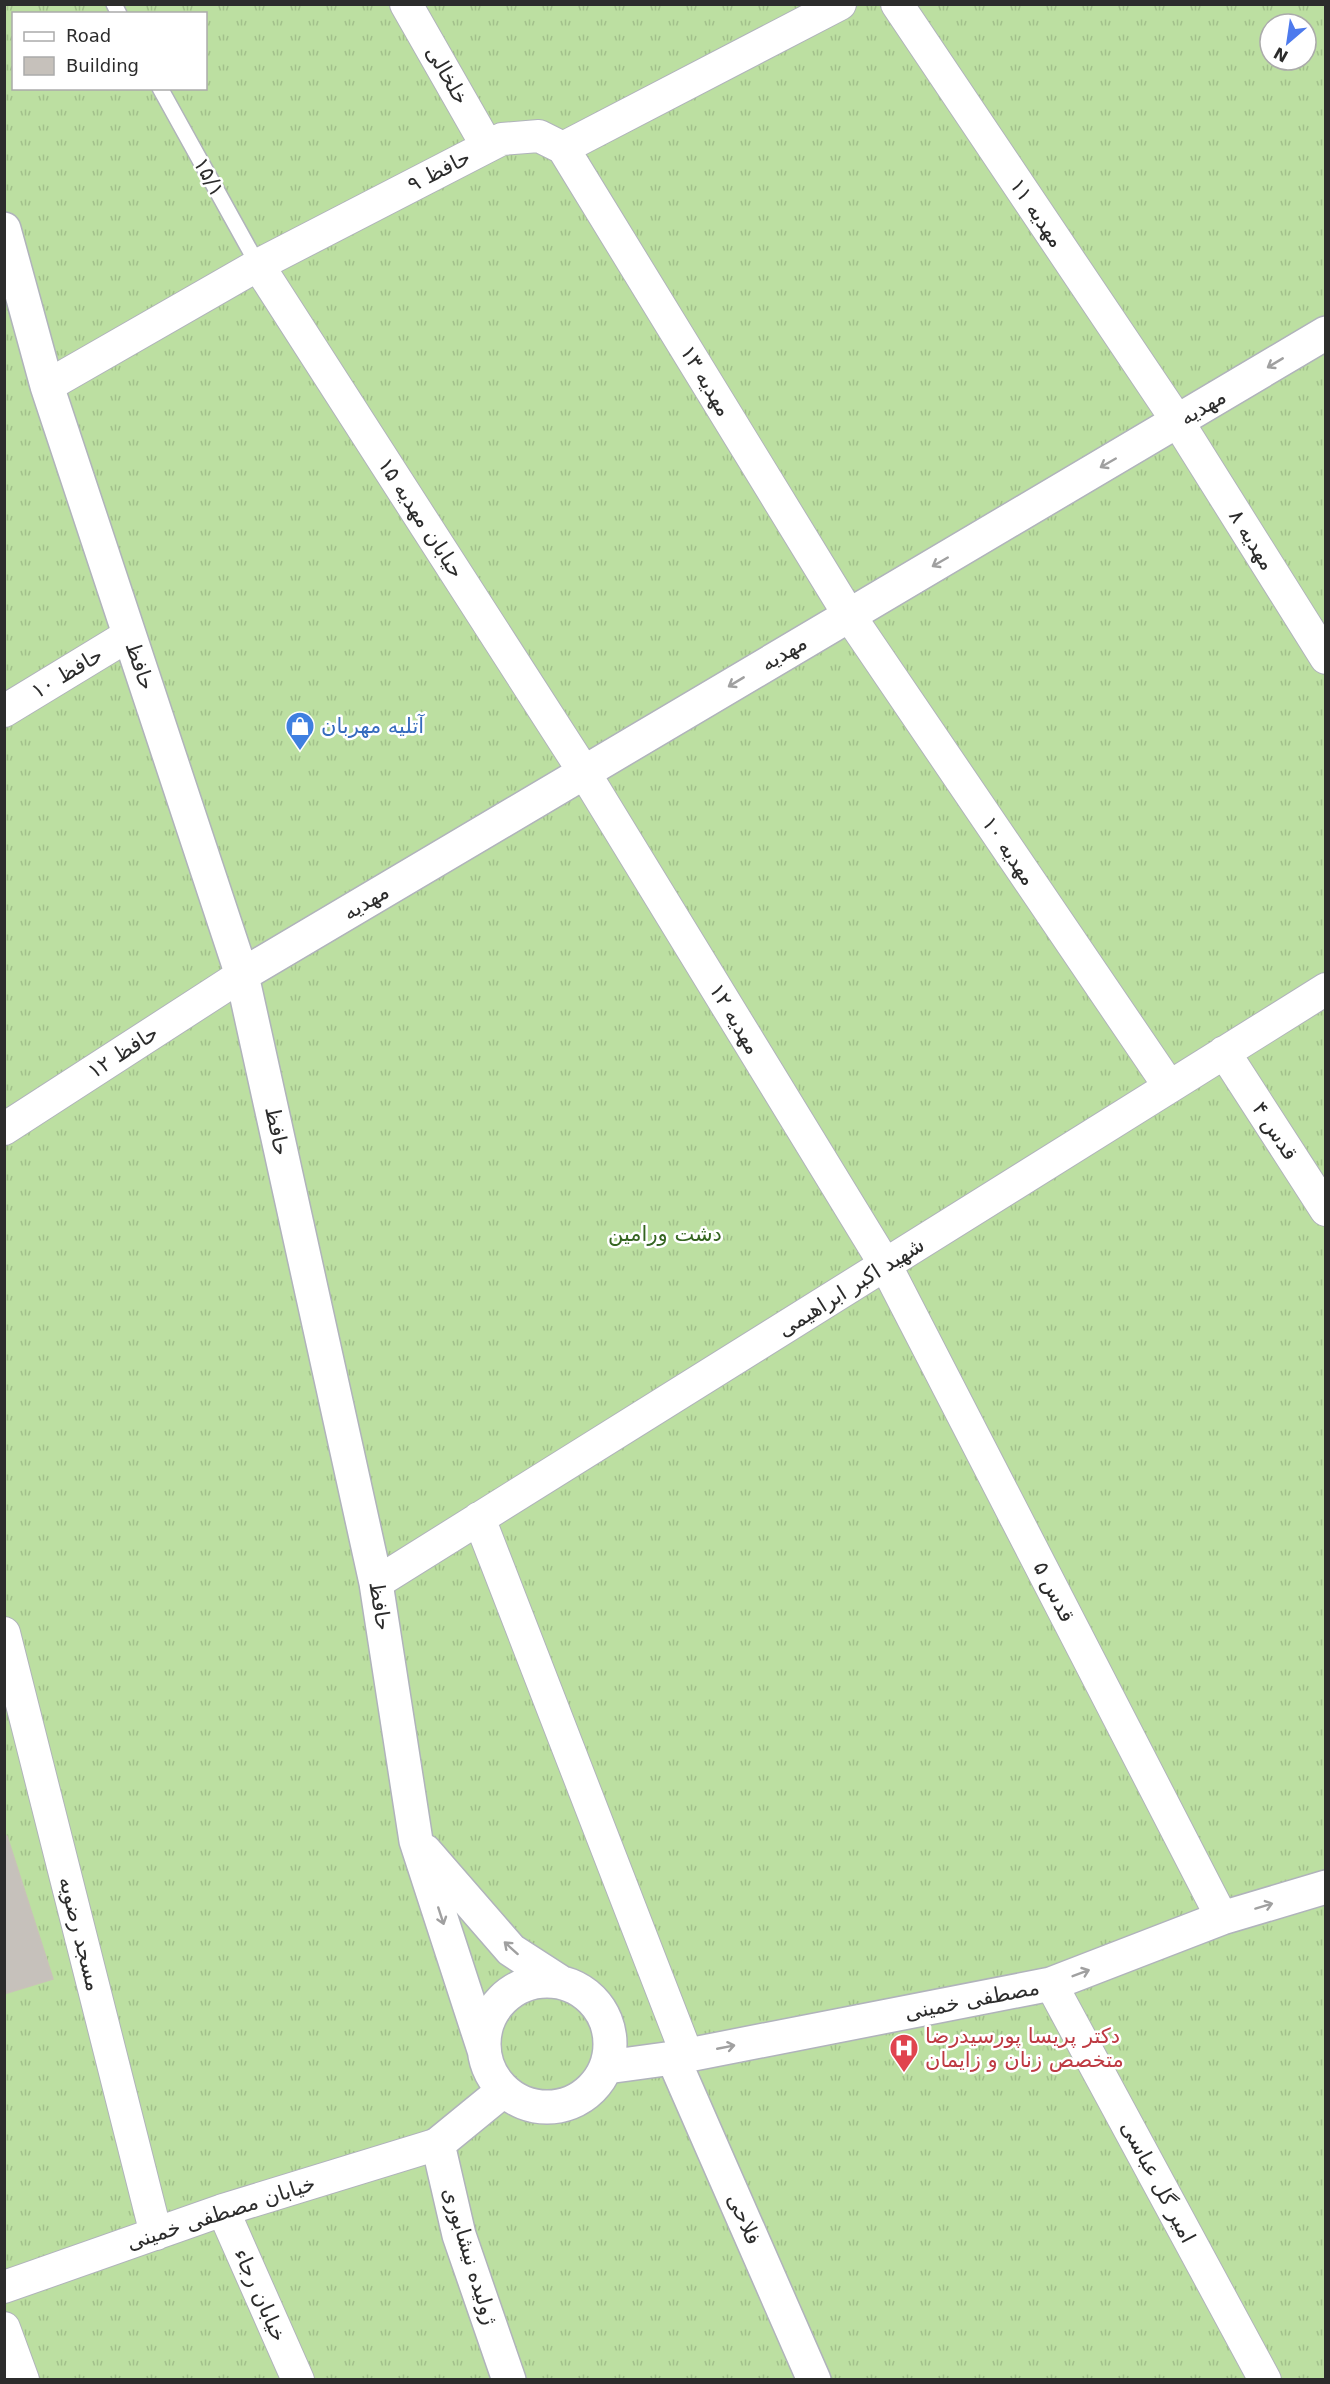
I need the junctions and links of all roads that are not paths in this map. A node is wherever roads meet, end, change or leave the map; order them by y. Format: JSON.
{"nodes":[{"id":1,"x":406,"y":4,"type":"edge"},
{"id":2,"x":840,"y":4,"type":"edge"},
{"id":3,"x":897,"y":4,"type":"edge"},
{"id":4,"x":161,"y":90,"type":"edge"},
{"id":5,"x":487,"y":146,"type":"junction"},
{"id":6,"x":563,"y":148,"type":"junction"},
{"id":7,"x":4,"y":230,"type":"edge"},
{"id":8,"x":258,"y":265,"type":"junction"},
{"id":9,"x":1326,"y":333,"type":"edge"},
{"id":10,"x":47,"y":386,"type":"junction"},
{"id":11,"x":1178,"y":422,"type":"junction"},
{"id":12,"x":849,"y":615,"type":"junction"},
{"id":13,"x":129,"y":635,"type":"junction"},
{"id":14,"x":1326,"y":658,"type":"edge"},
{"id":15,"x":4,"y":711,"type":"edge"},
{"id":16,"x":584,"y":772,"type":"junction"},
{"id":17,"x":242,"y":975,"type":"junction"},
{"id":18,"x":1326,"y":989,"type":"edge"},
{"id":19,"x":1224,"y":1052,"type":"junction"},
{"id":20,"x":1169,"y":1086,"type":"junction"},
{"id":21,"x":4,"y":1130,"type":"edge"},
{"id":22,"x":1326,"y":1210,"type":"edge"},
{"id":23,"x":885,"y":1266,"type":"junction"},
{"id":24,"x":479,"y":1518,"type":"junction"},
{"id":25,"x":376,"y":1583,"type":"junction"},
{"id":26,"x":4,"y":1634,"type":"edge"},
{"id":27,"x":416,"y":1840,"type":"junction"},
{"id":28,"x":1326,"y":1887,"type":"edge"},
{"id":29,"x":1222,"y":1918,"type":"junction"},
{"id":30,"x":560,"y":1981,"type":"junction"},
{"id":31,"x":1051,"y":1984,"type":"junction"},
{"id":32,"x":484,"y":2050,"type":"junction"},
{"id":33,"x":680,"y":2056,"type":"junction"},
{"id":34,"x":607,"y":2067,"type":"junction"},
{"id":35,"x":504,"y":2091,"type":"junction"},
{"id":36,"x":438,"y":2144,"type":"junction"},
{"id":37,"x":223,"y":2210,"type":"junction"},
{"id":38,"x":156,"y":2234,"type":"junction"},
{"id":39,"x":4,"y":2287,"type":"edge"},
{"id":40,"x":4,"y":2328,"type":"edge"},
{"id":41,"x":23,"y":2379,"type":"edge"},
{"id":42,"x":298,"y":2379,"type":"edge"},
{"id":43,"x":509,"y":2379,"type":"edge"},
{"id":44,"x":814,"y":2379,"type":"edge"},
{"id":45,"x":1265,"y":2379,"type":"edge"}],
"edges":[{"from":1,"to":5,"type":"street","name":"خلخالی"},
{"from":2,"to":6,"type":"street"},
{"from":3,"to":11,"type":"street","name":"مهدیه ۱۱"},
{"from":4,"to":8,"type":"lane","name":"۱۵/۱"},
{"from":5,"to":6,"type":"street","name":"حافظ ۹"},
{"from":5,"to":8,"type":"street","name":"حافظ ۹"},
{"from":6,"to":12,"type":"street","name":"مهدیه ۱۳"},
{"from":7,"to":10,"type":"street","name":"حافظ"},
{"from":8,"to":10,"type":"street","name":"حافظ ۹"},
{"from":8,"to":16,"type":"street","name":"حیابان مهدیه ۱۵"},
{"from":9,"to":11,"type":"street","name":"مهدیه","one_way":true},
{"from":10,"to":13,"type":"street","name":"حافظ"},
{"from":11,"to":12,"type":"street","name":"مهدیه","one_way":true},
{"from":11,"to":14,"type":"street","name":"مهدیه ۸"},
{"from":12,"to":16,"type":"street","name":"مهدیه","one_way":true},
{"from":12,"to":20,"type":"street","name":"مهدیه ۱۰"},
{"from":13,"to":15,"type":"street","name":"حافظ ۱۰"},
{"from":13,"to":17,"type":"street","name":"حافظ"},
{"from":16,"to":17,"type":"street","name":"مهدیه"},
{"from":16,"to":23,"type":"street","name":"مهدیه ۱۲"},
{"from":17,"to":21,"type":"street","name":"حافظ ۱۲"},
{"from":17,"to":25,"type":"street","name":"حافظ"},
{"from":18,"to":19,"type":"street","name":"شهید اکبر ابراهیمی"},
{"from":19,"to":20,"type":"street","name":"شهید اکبر ابراهیمی"},
{"from":19,"to":22,"type":"street","name":"قدس ۴"},
{"from":20,"to":23,"type":"street","name":"شهید اکبر ابراهیمی"},
{"from":23,"to":24,"type":"street","name":"شهید اکبر ابراهیمی"},
{"from":23,"to":29,"type":"street","name":"قدس ۵"},
{"from":24,"to":25,"type":"street","name":"شهید اکبر ابراهیمی"},
{"from":24,"to":33,"type":"street"},
{"from":25,"to":27,"type":"street","name":"حافظ"},
{"from":26,"to":38,"type":"street","name":"مسجد رضویه"},
{"from":30,"to":27,"type":"street","one_way":true},
{"from":27,"to":32,"type":"street","name":"حافظ","one_way":true},
{"from":29,"to":28,"type":"street","name":"مصطفی خمینی","one_way":true},
{"from":31,"to":29,"type":"street","name":"مصطفی خمینی","one_way":true},
{"from":30,"to":32,"type":"street"},
{"from":30,"to":34,"type":"street"},
{"from":33,"to":31,"type":"street","name":"مصطفی خمینی","one_way":true},
{"from":31,"to":45,"type":"street","name":"امیر گل عباسی"},
{"from":32,"to":35,"type":"street"},
{"from":33,"to":34,"type":"street","name":"مصطفی خمینی"},
{"from":33,"to":44,"type":"street","name":"فلاحی"},
{"from":34,"to":35,"type":"street"},
{"from":35,"to":36,"type":"street"},
{"from":36,"to":37,"type":"street","name":"خیابان مصطفی خمینی"},
{"from":36,"to":43,"type":"street","name":"ژولیده نیشابوری"},
{"from":37,"to":38,"type":"street","name":"خیابان مصطفی خمینی"},
{"from":37,"to":42,"type":"street","name":"خیابان رجاء"},
{"from":38,"to":39,"type":"street","name":"خیابان مصطفی خمینی"},
{"from":40,"to":41,"type":"street"}]}
